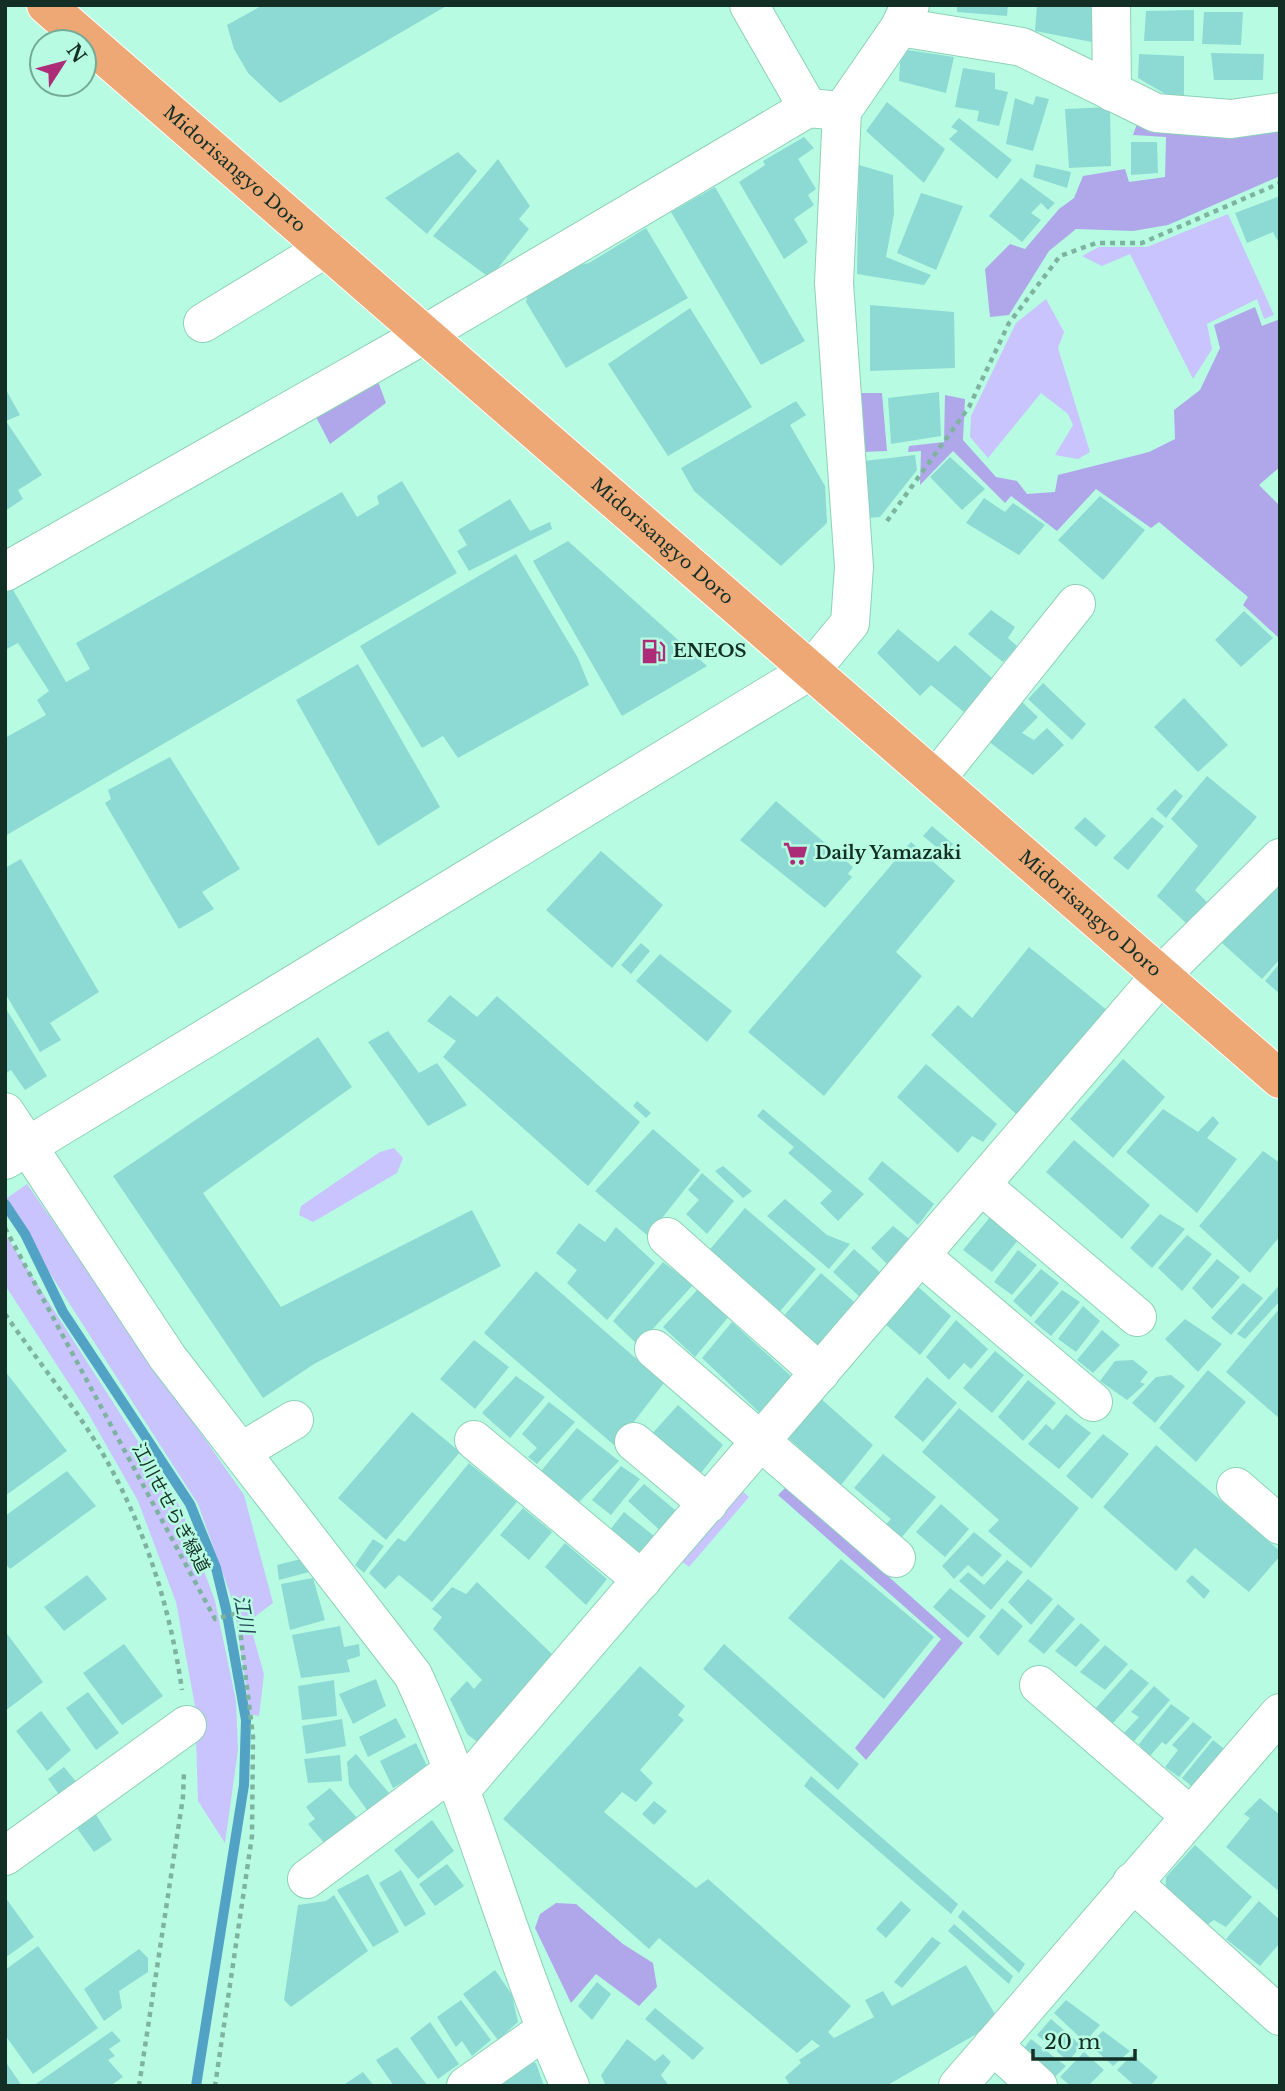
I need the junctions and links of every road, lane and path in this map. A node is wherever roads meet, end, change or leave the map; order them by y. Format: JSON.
{"nodes":[{"id":1,"x":46,"y":5,"type":"edge"},
{"id":2,"x":749,"y":5,"type":"edge"},
{"id":3,"x":1111,"y":5,"type":"edge"},
{"id":4,"x":905,"y":16,"type":"edge"},
{"id":5,"x":1112,"y":92,"type":"junction"},
{"id":6,"x":825,"y":110,"type":"junction"},
{"id":7,"x":1280,"y":112,"type":"edge"},
{"id":8,"x":1280,"y":183,"type":"edge"},
{"id":9,"x":326,"y":248,"type":"junction"},
{"id":10,"x":203,"y":323,"type":"dead end"},
{"id":11,"x":425,"y":334,"type":"junction"},
{"id":12,"x":854,"y":567,"type":"junction"},
{"id":13,"x":5,"y":572,"type":"edge"},
{"id":14,"x":1076,"y":604,"type":"dead end"},
{"id":15,"x":811,"y":670,"type":"junction"},
{"id":16,"x":936,"y":779,"type":"junction"},
{"id":17,"x":1280,"y":858,"type":"edge"},
{"id":18,"x":1161,"y":975,"type":"junction"},
{"id":19,"x":1280,"y":1079,"type":"edge"},
{"id":20,"x":5,"y":1112,"type":"edge"},
{"id":21,"x":14,"y":1155,"type":"edge"},
{"id":22,"x":981,"y":1185,"type":"junction"},
{"id":23,"x":5,"y":1228,"type":"edge"},
{"id":24,"x":667,"y":1237,"type":"dead end"},
{"id":25,"x":921,"y":1255,"type":"junction"},
{"id":26,"x":1129,"y":1300,"type":"dead end"},
{"id":27,"x":5,"y":1314,"type":"edge"},
{"id":28,"x":654,"y":1349,"type":"dead end"},
{"id":29,"x":820,"y":1373,"type":"junction"},
{"id":30,"x":1093,"y":1402,"type":"dead end"},
{"id":31,"x":294,"y":1420,"type":"dead end"},
{"id":32,"x":474,"y":1440,"type":"dead end"},
{"id":33,"x":634,"y":1442,"type":"dead end"},
{"id":34,"x":760,"y":1442,"type":"junction"},
{"id":35,"x":240,"y":1452,"type":"junction"},
{"id":36,"x":1236,"y":1487,"type":"dead end"},
{"id":37,"x":708,"y":1504,"type":"junction"},
{"id":38,"x":1280,"y":1525,"type":"edge"},
{"id":39,"x":896,"y":1559,"type":"dead end"},
{"id":40,"x":642,"y":1580,"type":"junction"},
{"id":41,"x":1039,"y":1685,"type":"dead end"},
{"id":42,"x":1280,"y":1713,"type":"edge"},
{"id":43,"x":187,"y":1725,"type":"junction"},
{"id":44,"x":456,"y":1781,"type":"junction"},
{"id":45,"x":1189,"y":1815,"type":"junction"},
{"id":46,"x":5,"y":1856,"type":"edge"},
{"id":47,"x":307,"y":1879,"type":"dead end"},
{"id":48,"x":1132,"y":1882,"type":"junction"},
{"id":49,"x":1280,"y":2016,"type":"edge"},
{"id":50,"x":545,"y":2030,"type":"junction"},
{"id":51,"x":993,"y":2045,"type":"junction"},
{"id":52,"x":139,"y":2086,"type":"edge"},
{"id":53,"x":215,"y":2086,"type":"edge"},
{"id":54,"x":466,"y":2086,"type":"edge"},
{"id":55,"x":570,"y":2086,"type":"edge"},
{"id":56,"x":958,"y":2086,"type":"edge"},
{"id":57,"x":1038,"y":2086,"type":"edge"}],
"edges":[{"from":1,"to":9,"type":"main road","name":"Midorisangyo Doro"},
{"from":2,"to":6,"type":"street"},
{"from":3,"to":5,"type":"street"},
{"from":4,"to":5,"type":"street"},
{"from":4,"to":6,"type":"street"},
{"from":5,"to":7,"type":"street"},
{"from":6,"to":11,"type":"street"},
{"from":6,"to":12,"type":"street"},
{"from":8,"to":12,"type":"path"},
{"from":9,"to":10,"type":"street"},
{"from":9,"to":11,"type":"main road","name":"Midorisangyo Doro"},
{"from":11,"to":13,"type":"street"},
{"from":11,"to":15,"type":"main road","name":"Midorisangyo Doro"},
{"from":12,"to":15,"type":"street"},
{"from":14,"to":16,"type":"street"},
{"from":15,"to":16,"type":"main road","name":"Midorisangyo Doro"},
{"from":15,"to":21,"type":"street"},
{"from":16,"to":18,"type":"main road","name":"Midorisangyo Doro"},
{"from":17,"to":18,"type":"street"},
{"from":18,"to":19,"type":"main road","name":"Midorisangyo Doro"},
{"from":18,"to":22,"type":"street"},
{"from":20,"to":21,"type":"street"},
{"from":21,"to":35,"type":"street"},
{"from":22,"to":25,"type":"street"},
{"from":22,"to":26,"type":"street"},
{"from":23,"to":53,"type":"path","name":"江川せせらぎ緑道"},
{"from":24,"to":29,"type":"street"},
{"from":25,"to":29,"type":"street"},
{"from":25,"to":30,"type":"street"},
{"from":27,"to":43,"type":"path"},
{"from":28,"to":34,"type":"street"},
{"from":29,"to":34,"type":"street"},
{"from":31,"to":35,"type":"street"},
{"from":32,"to":40,"type":"street"},
{"from":33,"to":37,"type":"street"},
{"from":34,"to":37,"type":"street"},
{"from":34,"to":39,"type":"street"},
{"from":35,"to":44,"type":"street"},
{"from":36,"to":38,"type":"street"},
{"from":37,"to":40,"type":"street"},
{"from":40,"to":44,"type":"street"},
{"from":41,"to":45,"type":"street"},
{"from":42,"to":45,"type":"street"},
{"from":43,"to":46,"type":"street"},
{"from":43,"to":52,"type":"path"},
{"from":44,"to":47,"type":"street"},
{"from":44,"to":50,"type":"street"},
{"from":45,"to":48,"type":"street"},
{"from":48,"to":49,"type":"street"},
{"from":48,"to":51,"type":"street"},
{"from":50,"to":54,"type":"street"},
{"from":50,"to":55,"type":"street"},
{"from":51,"to":56,"type":"street"},
{"from":51,"to":57,"type":"street"}]}
